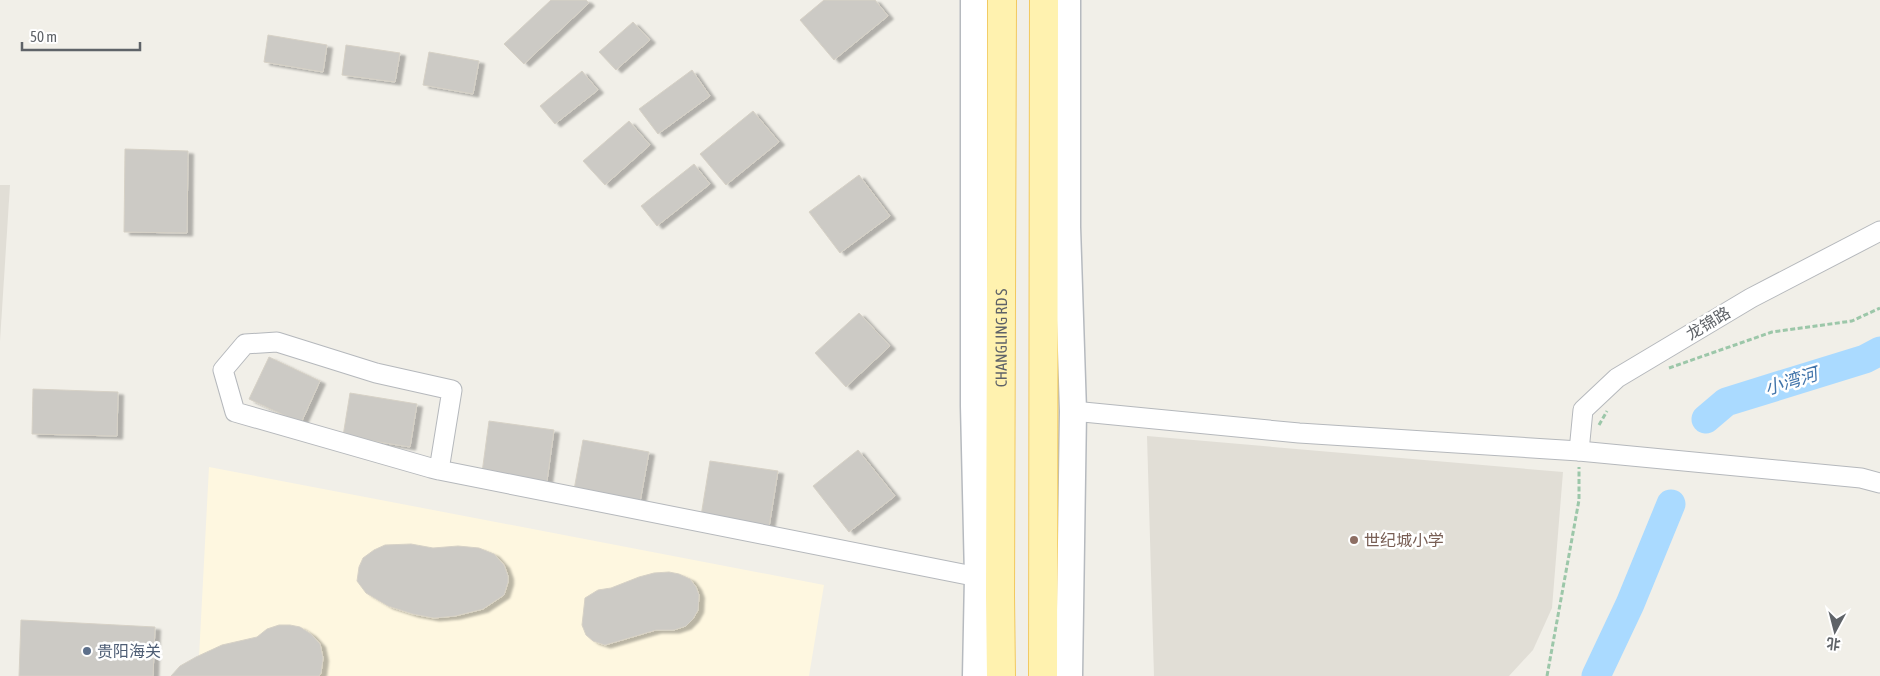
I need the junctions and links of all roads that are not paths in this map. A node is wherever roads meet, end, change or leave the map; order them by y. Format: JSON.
{"nodes":[{"id":1,"x":974,"y":0,"type":"edge"},
{"id":2,"x":1002,"y":0,"type":"edge"},
{"id":3,"x":1044,"y":0,"type":"edge"},
{"id":4,"x":1068,"y":0,"type":"edge"},
{"id":5,"x":1880,"y":231,"type":"edge"},
{"id":6,"x":1073,"y":411,"type":"junction"},
{"id":7,"x":1579,"y":451,"type":"junction"},
{"id":8,"x":439,"y":470,"type":"junction"},
{"id":9,"x":1880,"y":483,"type":"edge"},
{"id":10,"x":978,"y":577,"type":"junction"},
{"id":11,"x":976,"y":676,"type":"edge"},
{"id":12,"x":1001,"y":676,"type":"edge"},
{"id":13,"x":1043,"y":676,"type":"edge"},
{"id":14,"x":1069,"y":676,"type":"edge"}],
"edges":[{"from":1,"to":10,"type":"main road"},
{"from":2,"to":12,"type":"main road","name":"CHANGLING RD S"},
{"from":3,"to":13,"type":"main road"},
{"from":4,"to":6,"type":"main road"},
{"from":5,"to":7,"type":"street","name":"龙锦路"},
{"from":6,"to":7,"type":"street"},
{"from":6,"to":14,"type":"main road"},
{"from":7,"to":9,"type":"street"},
{"from":8,"to":8,"type":"street"},
{"from":8,"to":10,"type":"street"},
{"from":10,"to":11,"type":"main road"}]}
